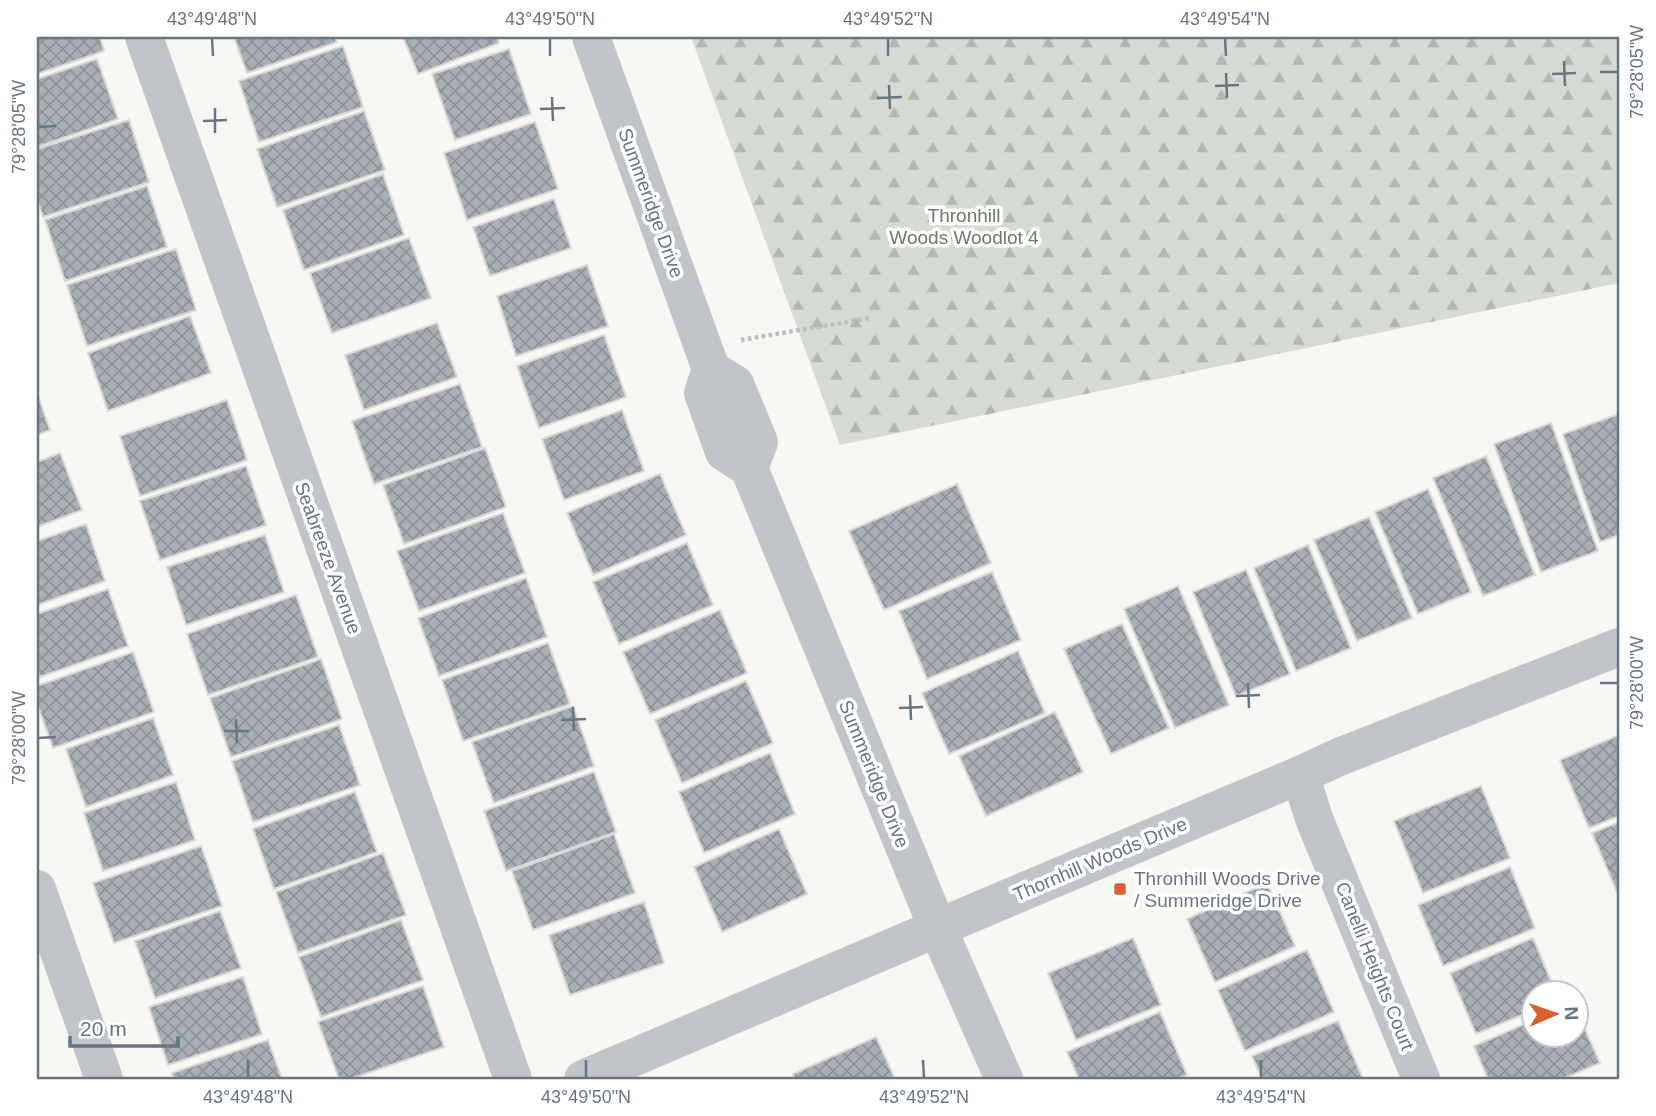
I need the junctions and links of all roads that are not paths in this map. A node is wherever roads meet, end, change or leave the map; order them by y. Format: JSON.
{"nodes":[{"id":1,"x":144,"y":37,"type":"edge"},
{"id":2,"x":591,"y":37,"type":"edge"},
{"id":3,"x":1619,"y":647,"type":"edge"},
{"id":4,"x":1300,"y":775,"type":"junction"},
{"id":5,"x":37,"y":889,"type":"edge"},
{"id":6,"x":938,"y":929,"type":"junction"},
{"id":7,"x":104,"y":1079,"type":"edge"},
{"id":8,"x":513,"y":1079,"type":"edge"},
{"id":9,"x":583,"y":1079,"type":"edge"},
{"id":10,"x":1004,"y":1079,"type":"edge"},
{"id":11,"x":1421,"y":1079,"type":"edge"}],
"edges":[{"from":1,"to":8,"type":"street","name":"Seabreeze Avenue"},
{"from":2,"to":6,"type":"street","name":"Summeridge Drive"},
{"from":3,"to":4,"type":"street","name":"Thornhill Woods Drive"},
{"from":4,"to":6,"type":"street","name":"Thornhill Woods Drive"},
{"from":4,"to":11,"type":"street","name":"Canelli Heights Court"},
{"from":5,"to":7,"type":"street"},
{"from":6,"to":9,"type":"street","name":"Thornhill Woods Drive"},
{"from":6,"to":10,"type":"street","name":"Summeridge Drive"}]}
